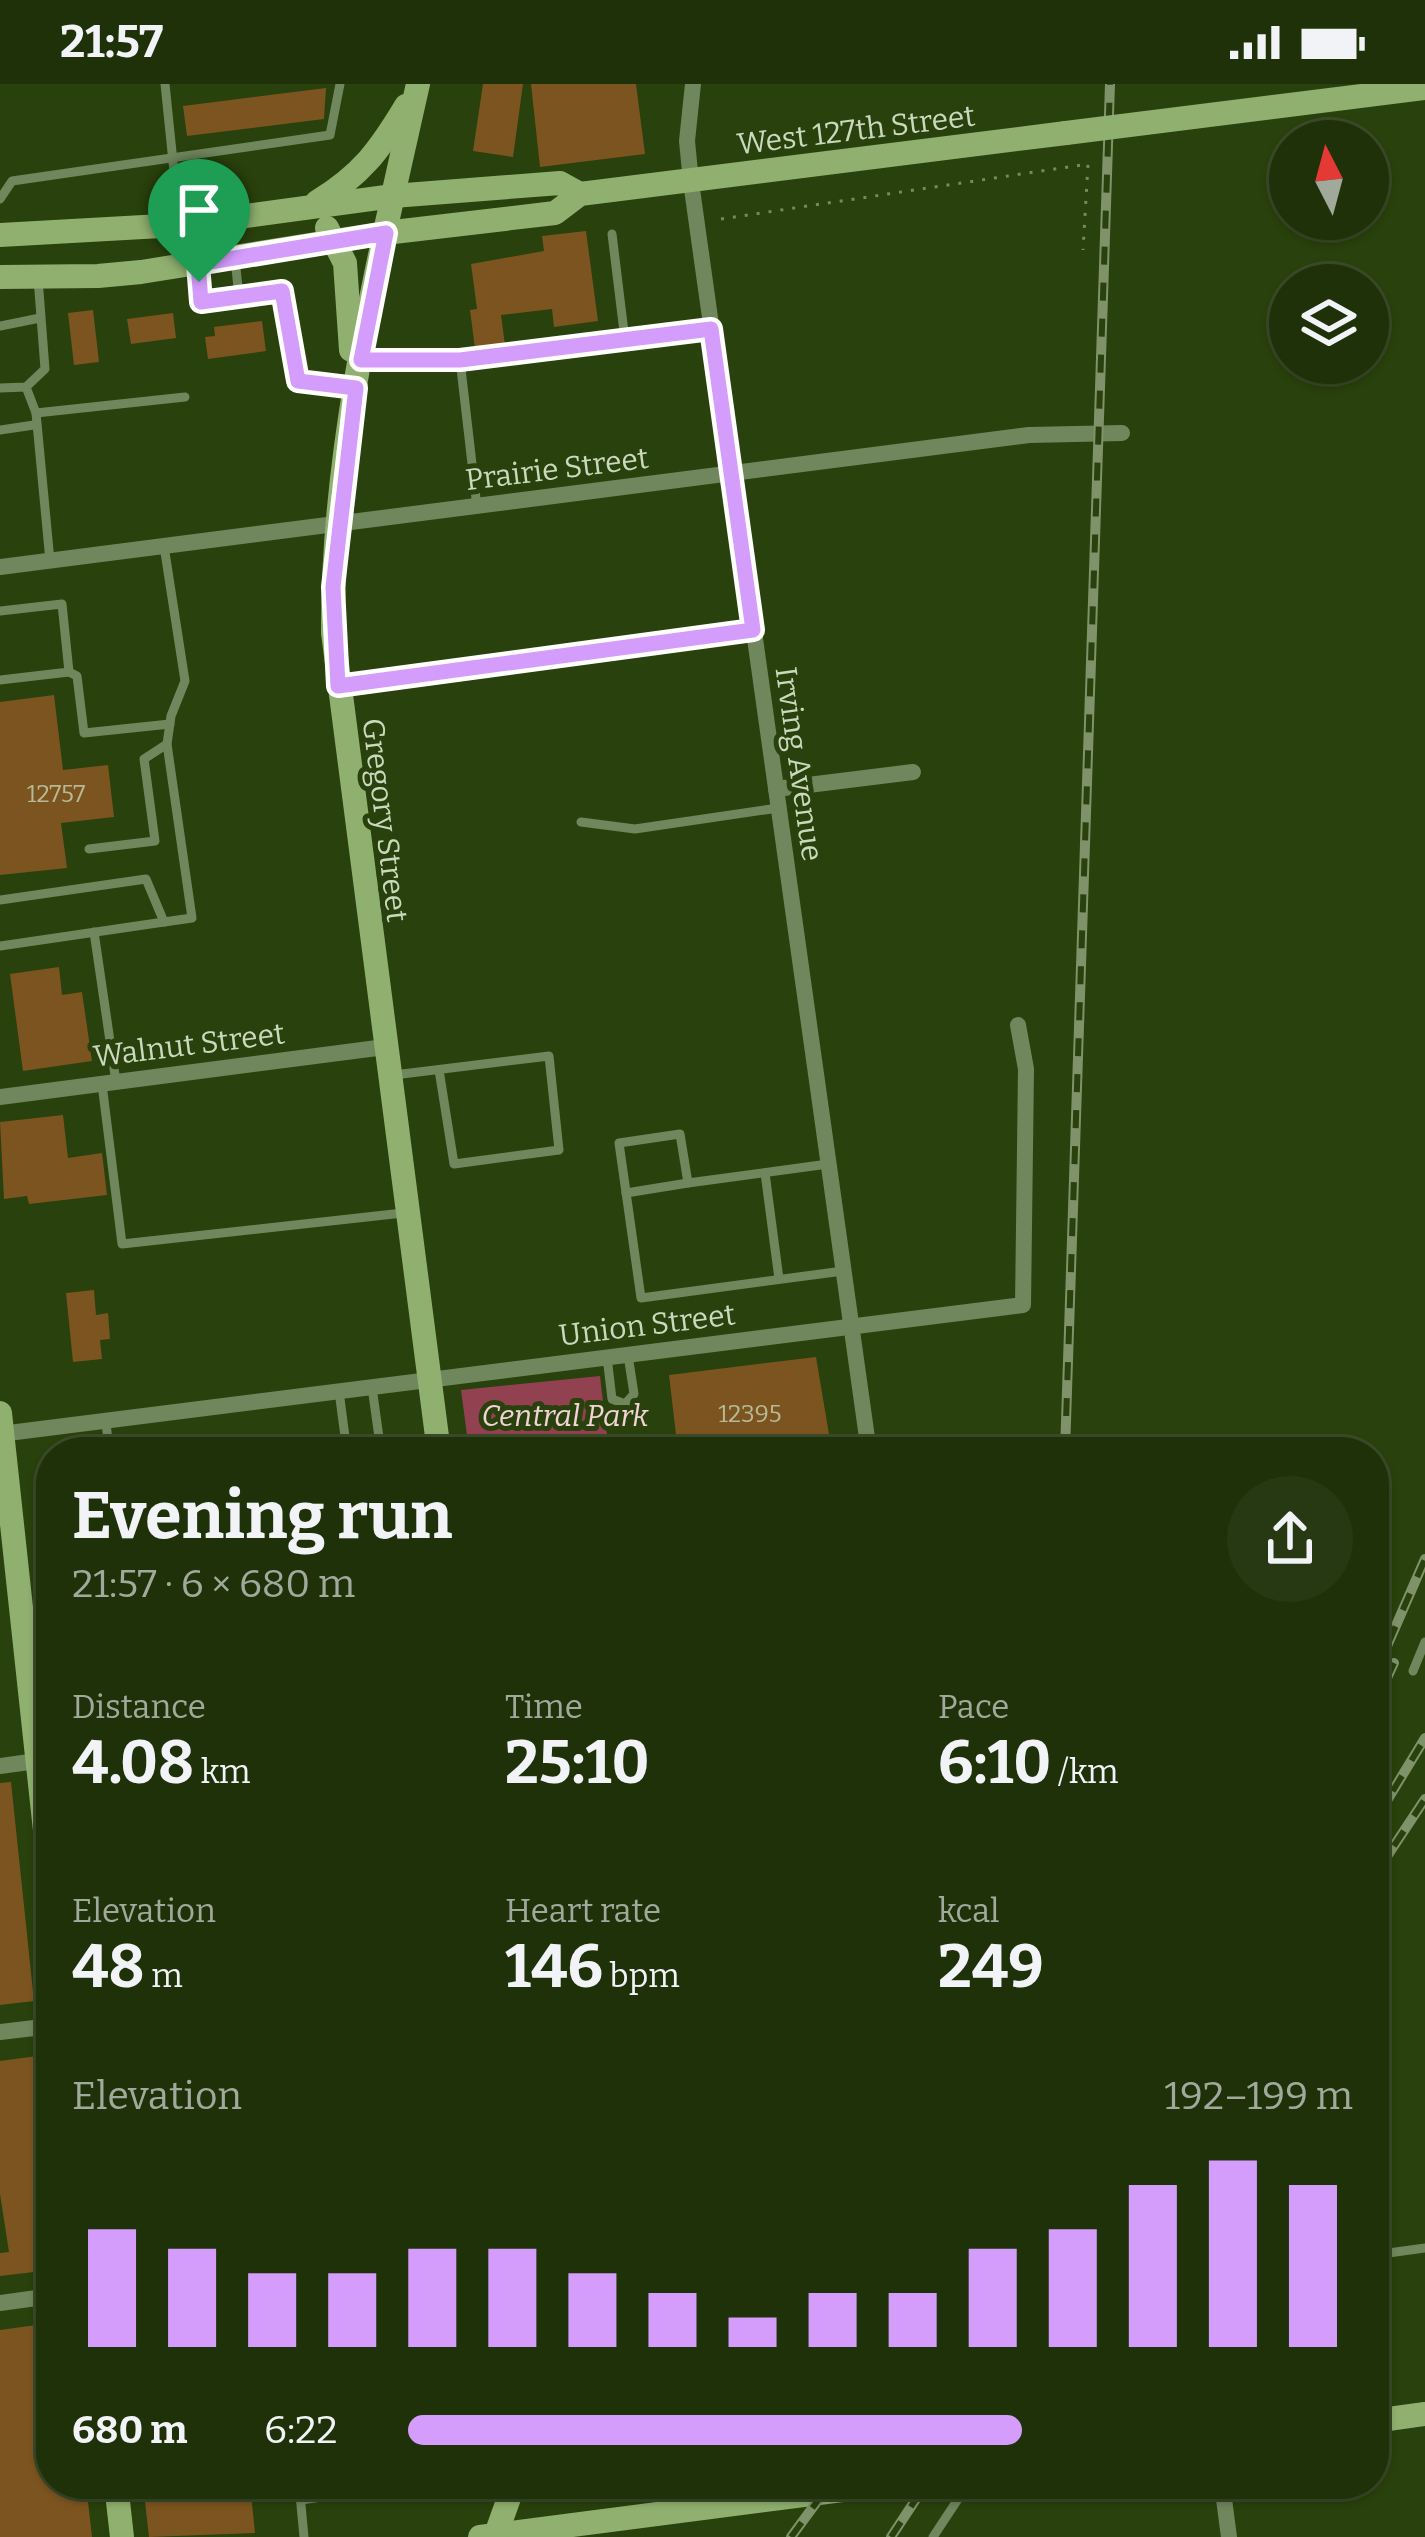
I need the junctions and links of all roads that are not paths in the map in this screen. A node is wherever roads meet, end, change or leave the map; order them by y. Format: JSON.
{"nodes":[{"id":1,"x":165,"y":84,"type":"edge"},
{"id":2,"x":340,"y":84,"type":"edge"},
{"id":3,"x":693,"y":84,"type":"edge"},
{"id":4,"x":418,"y":85,"type":"edge"},
{"id":5,"x":1425,"y":88,"type":"edge"},
{"id":6,"x":175,"y":158,"type":"junction"},
{"id":7,"x":691,"y":182,"type":"junction"},
{"id":8,"x":580,"y":194,"type":"junction"},
{"id":9,"x":393,"y":196,"type":"junction"},
{"id":10,"x":0,"y":199,"type":"edge"},
{"id":11,"x":310,"y":207,"type":"junction"},
{"id":12,"x":179,"y":225,"type":"junction"},
{"id":13,"x":386,"y":233,"type":"junction"},
{"id":14,"x":612,"y":234,"type":"dead end"},
{"id":15,"x":0,"y":235,"type":"edge"},
{"id":16,"x":336,"y":241,"type":"junction"},
{"id":17,"x":236,"y":259,"type":"junction"},
{"id":18,"x":198,"y":264,"type":"junction"},
{"id":19,"x":0,"y":277,"type":"edge"},
{"id":20,"x":38,"y":278,"type":"junction"},
{"id":21,"x":239,"y":297,"type":"junction"},
{"id":22,"x":40,"y":318,"type":"junction"},
{"id":23,"x":0,"y":326,"type":"edge"},
{"id":24,"x":711,"y":329,"type":"junction"},
{"id":25,"x":625,"y":340,"type":"junction"},
{"id":26,"x":361,"y":360,"type":"junction"},
{"id":27,"x":460,"y":360,"type":"junction"},
{"id":28,"x":26,"y":387,"type":"junction"},
{"id":29,"x":0,"y":388,"type":"edge"},
{"id":30,"x":356,"y":388,"type":"junction"},
{"id":31,"x":185,"y":397,"type":"dead end"},
{"id":32,"x":35,"y":412,"type":"junction"},
{"id":33,"x":34,"y":425,"type":"junction"},
{"id":34,"x":0,"y":430,"type":"edge"},
{"id":35,"x":1121,"y":433,"type":"dead end"},
{"id":36,"x":731,"y":474,"type":"junction"},
{"id":37,"x":477,"y":507,"type":"junction"},
{"id":38,"x":338,"y":524,"type":"junction"},
{"id":39,"x":164,"y":546,"type":"junction"},
{"id":40,"x":50,"y":561,"type":"junction"},
{"id":41,"x":0,"y":567,"type":"edge"},
{"id":42,"x":0,"y":611,"type":"edge"},
{"id":43,"x":753,"y":630,"type":"junction"},
{"id":44,"x":69,"y":672,"type":"junction"},
{"id":45,"x":0,"y":680,"type":"edge"},
{"id":46,"x":338,"y":686,"type":"junction"},
{"id":47,"x":170,"y":724,"type":"junction"},
{"id":48,"x":166,"y":744,"type":"junction"},
{"id":49,"x":914,"y":772,"type":"dead end"},
{"id":50,"x":777,"y":799,"type":"junction"},
{"id":51,"x":581,"y":822,"type":"dead end"},
{"id":52,"x":89,"y":849,"type":"dead end"},
{"id":53,"x":0,"y":900,"type":"edge"},
{"id":54,"x":164,"y":922,"type":"junction"},
{"id":55,"x":94,"y":932,"type":"junction"},
{"id":56,"x":0,"y":946,"type":"edge"},
{"id":57,"x":1018,"y":1024,"type":"dead end"},
{"id":58,"x":385,"y":1047,"type":"junction"},
{"id":59,"x":439,"y":1070,"type":"junction"},
{"id":60,"x":388,"y":1076,"type":"junction"},
{"id":61,"x":109,"y":1083,"type":"junction"},
{"id":62,"x":0,"y":1097,"type":"edge"},
{"id":63,"x":828,"y":1164,"type":"junction"},
{"id":64,"x":765,"y":1173,"type":"junction"},
{"id":65,"x":688,"y":1183,"type":"junction"},
{"id":66,"x":626,"y":1193,"type":"junction"},
{"id":67,"x":406,"y":1212,"type":"junction"},
{"id":68,"x":843,"y":1271,"type":"junction"},
{"id":69,"x":779,"y":1280,"type":"junction"},
{"id":70,"x":850,"y":1326,"type":"junction"},
{"id":71,"x":628,"y":1354,"type":"junction"},
{"id":72,"x":607,"y":1357,"type":"junction"},
{"id":73,"x":429,"y":1380,"type":"junction"},
{"id":74,"x":372,"y":1387,"type":"junction"},
{"id":75,"x":339,"y":1391,"type":"junction"},
{"id":76,"x":106,"y":1420,"type":"junction"},
{"id":77,"x":1,"y":1427,"type":"edge"},
{"id":78,"x":108,"y":1437,"type":"edge"},
{"id":79,"x":345,"y":1437,"type":"edge"},
{"id":80,"x":379,"y":1437,"type":"edge"},
{"id":81,"x":437,"y":1437,"type":"edge"},
{"id":82,"x":867,"y":1437,"type":"edge"},
{"id":83,"x":1425,"y":1642,"type":"edge"},
{"id":84,"x":1413,"y":1670,"type":"dead end"},
{"id":85,"x":36,"y":1698,"type":"edge"},
{"id":86,"x":36,"y":1761,"type":"edge"},
{"id":87,"x":0,"y":1766,"type":"edge"},
{"id":88,"x":36,"y":2028,"type":"edge"},
{"id":89,"x":0,"y":2032,"type":"edge"},
{"id":90,"x":1425,"y":2248,"type":"edge"},
{"id":91,"x":1389,"y":2252,"type":"edge"},
{"id":92,"x":36,"y":2298,"type":"edge"},
{"id":93,"x":0,"y":2303,"type":"edge"},
{"id":94,"x":1425,"y":2414,"type":"edge"},
{"id":95,"x":1389,"y":2419,"type":"edge"},
{"id":96,"x":118,"y":2499,"type":"edge"},
{"id":97,"x":308,"y":2499,"type":"edge"},
{"id":98,"x":508,"y":2499,"type":"edge"},
{"id":99,"x":745,"y":2499,"type":"edge"},
{"id":100,"x":958,"y":2499,"type":"edge"},
{"id":101,"x":1224,"y":2499,"type":"edge"},
{"id":102,"x":301,"y":2500,"type":"joint"},
{"id":103,"x":122,"y":2537,"type":"edge"},
{"id":104,"x":304,"y":2537,"type":"edge"},
{"id":105,"x":480,"y":2537,"type":"edge"},
{"id":106,"x":495,"y":2537,"type":"edge"},
{"id":107,"x":933,"y":2537,"type":"edge"},
{"id":108,"x":1229,"y":2537,"type":"edge"}],
"edges":[{"from":1,"to":6,"type":"lane"},
{"from":2,"to":6,"type":"lane"},
{"from":3,"to":7,"type":"street","name":"Irving Avenue"},
{"from":4,"to":9,"type":"main road","name":"Gregory Street"},
{"from":4,"to":11,"type":"main road"},
{"from":5,"to":7,"type":"main road","name":"West 127th Street","bridge":true},
{"from":6,"to":10,"type":"lane"},
{"from":6,"to":12,"type":"lane"},
{"from":7,"to":8,"type":"main road","name":"West 127th Street"},
{"from":7,"to":24,"type":"street","name":"Irving Avenue"},
{"from":8,"to":9,"type":"main road","name":"West 127th Street"},
{"from":8,"to":13,"type":"main road","name":"West 127th Street"},
{"from":9,"to":11,"type":"main road","name":"West 127th Street"},
{"from":9,"to":13,"type":"main road","name":"Gregory Street"},
{"from":11,"to":12,"type":"main road","name":"West 127th Street"},
{"from":11,"to":16,"type":"main road"},
{"from":12,"to":15,"type":"main road","name":"West 127th Street"},
{"from":13,"to":16,"type":"main road","name":"West 127th Street"},
{"from":13,"to":26,"type":"main road","name":"Gregory Street"},
{"from":14,"to":25,"type":"lane"},
{"from":16,"to":17,"type":"main road","name":"West 127th Street"},
{"from":16,"to":30,"type":"main road"},
{"from":17,"to":18,"type":"main road","name":"West 127th Street"},
{"from":17,"to":21,"type":"lane"},
{"from":18,"to":20,"type":"main road","name":"West 127th Street"},
{"from":18,"to":21,"type":"lane"},
{"from":19,"to":20,"type":"main road","name":"West 127th Street"},
{"from":20,"to":22,"type":"lane"},
{"from":21,"to":30,"type":"lane"},
{"from":22,"to":23,"type":"lane"},
{"from":22,"to":28,"type":"lane"},
{"from":24,"to":25,"type":"lane"},
{"from":24,"to":36,"type":"street","name":"Irving Avenue"},
{"from":25,"to":27,"type":"lane"},
{"from":26,"to":27,"type":"lane"},
{"from":26,"to":30,"type":"main road","name":"Gregory Street"},
{"from":27,"to":37,"type":"lane"},
{"from":28,"to":29,"type":"lane"},
{"from":28,"to":32,"type":"lane"},
{"from":30,"to":38,"type":"main road","name":"Gregory Street"},
{"from":31,"to":32,"type":"lane"},
{"from":32,"to":33,"type":"lane"},
{"from":33,"to":34,"type":"lane"},
{"from":33,"to":40,"type":"lane"},
{"from":35,"to":36,"type":"street","name":"Prairie Street"},
{"from":36,"to":37,"type":"street","name":"Prairie Street"},
{"from":36,"to":43,"type":"street","name":"Irving Avenue"},
{"from":37,"to":38,"type":"street","name":"Prairie Street"},
{"from":38,"to":39,"type":"street","name":"Prairie Street"},
{"from":38,"to":46,"type":"main road","name":"Gregory Street"},
{"from":39,"to":40,"type":"street","name":"Prairie Street"},
{"from":39,"to":47,"type":"lane"},
{"from":40,"to":41,"type":"street","name":"Prairie Street"},
{"from":42,"to":44,"type":"lane"},
{"from":43,"to":46,"type":"lane"},
{"from":43,"to":50,"type":"street","name":"Irving Avenue"},
{"from":44,"to":45,"type":"lane"},
{"from":44,"to":47,"type":"lane"},
{"from":46,"to":58,"type":"main road","name":"Gregory Street"},
{"from":47,"to":48,"type":"lane"},
{"from":48,"to":52,"type":"lane"},
{"from":48,"to":54,"type":"lane"},
{"from":49,"to":50,"type":"street"},
{"from":50,"to":51,"type":"lane"},
{"from":50,"to":63,"type":"street","name":"Irving Avenue"},
{"from":53,"to":54,"type":"lane"},
{"from":54,"to":55,"type":"lane"},
{"from":55,"to":56,"type":"lane"},
{"from":55,"to":61,"type":"lane"},
{"from":57,"to":70,"type":"street","name":"Union Street"},
{"from":58,"to":60,"type":"main road","name":"Gregory Street"},
{"from":58,"to":61,"type":"street","name":"Walnut Street"},
{"from":59,"to":59,"type":"lane"},
{"from":59,"to":60,"type":"lane"},
{"from":60,"to":67,"type":"main road","name":"Gregory Street"},
{"from":61,"to":62,"type":"street","name":"Walnut Street"},
{"from":61,"to":67,"type":"lane"},
{"from":63,"to":64,"type":"lane"},
{"from":63,"to":68,"type":"street","name":"Irving Avenue"},
{"from":64,"to":65,"type":"lane"},
{"from":64,"to":69,"type":"lane"},
{"from":65,"to":66,"type":"lane"},
{"from":65,"to":66,"type":"lane"},
{"from":66,"to":69,"type":"lane"},
{"from":67,"to":73,"type":"main road","name":"Gregory Street"},
{"from":68,"to":69,"type":"lane"},
{"from":68,"to":70,"type":"street","name":"Irving Avenue"},
{"from":70,"to":71,"type":"street","name":"Union Street"},
{"from":70,"to":82,"type":"street","name":"Irving Avenue"},
{"from":71,"to":72,"type":"street","name":"Union Street"},
{"from":71,"to":72,"type":"lane"},
{"from":72,"to":73,"type":"street","name":"Union Street"},
{"from":73,"to":74,"type":"street","name":"Union Street"},
{"from":73,"to":81,"type":"main road","name":"Gregory Street"},
{"from":74,"to":75,"type":"street","name":"Union Street"},
{"from":74,"to":80,"type":"lane"},
{"from":75,"to":76,"type":"street","name":"Union Street"},
{"from":75,"to":79,"type":"lane"},
{"from":76,"to":77,"type":"street","name":"Union Street"},
{"from":76,"to":78,"type":"lane"},
{"from":77,"to":85,"type":"main road"},
{"from":83,"to":84,"type":"lane"},
{"from":86,"to":87,"type":"street"},
{"from":88,"to":89,"type":"street"},
{"from":90,"to":91,"type":"lane"},
{"from":92,"to":93,"type":"street"},
{"from":94,"to":95,"type":"main road"},
{"from":96,"to":103,"type":"main road"},
{"from":97,"to":102,"type":"lane"},
{"from":98,"to":106,"type":"main road","bridge":true},
{"from":99,"to":105,"type":"main road"},
{"from":100,"to":107,"type":"lane"},
{"from":101,"to":108,"type":"street"},
{"from":102,"to":104,"type":"lane"}]}
